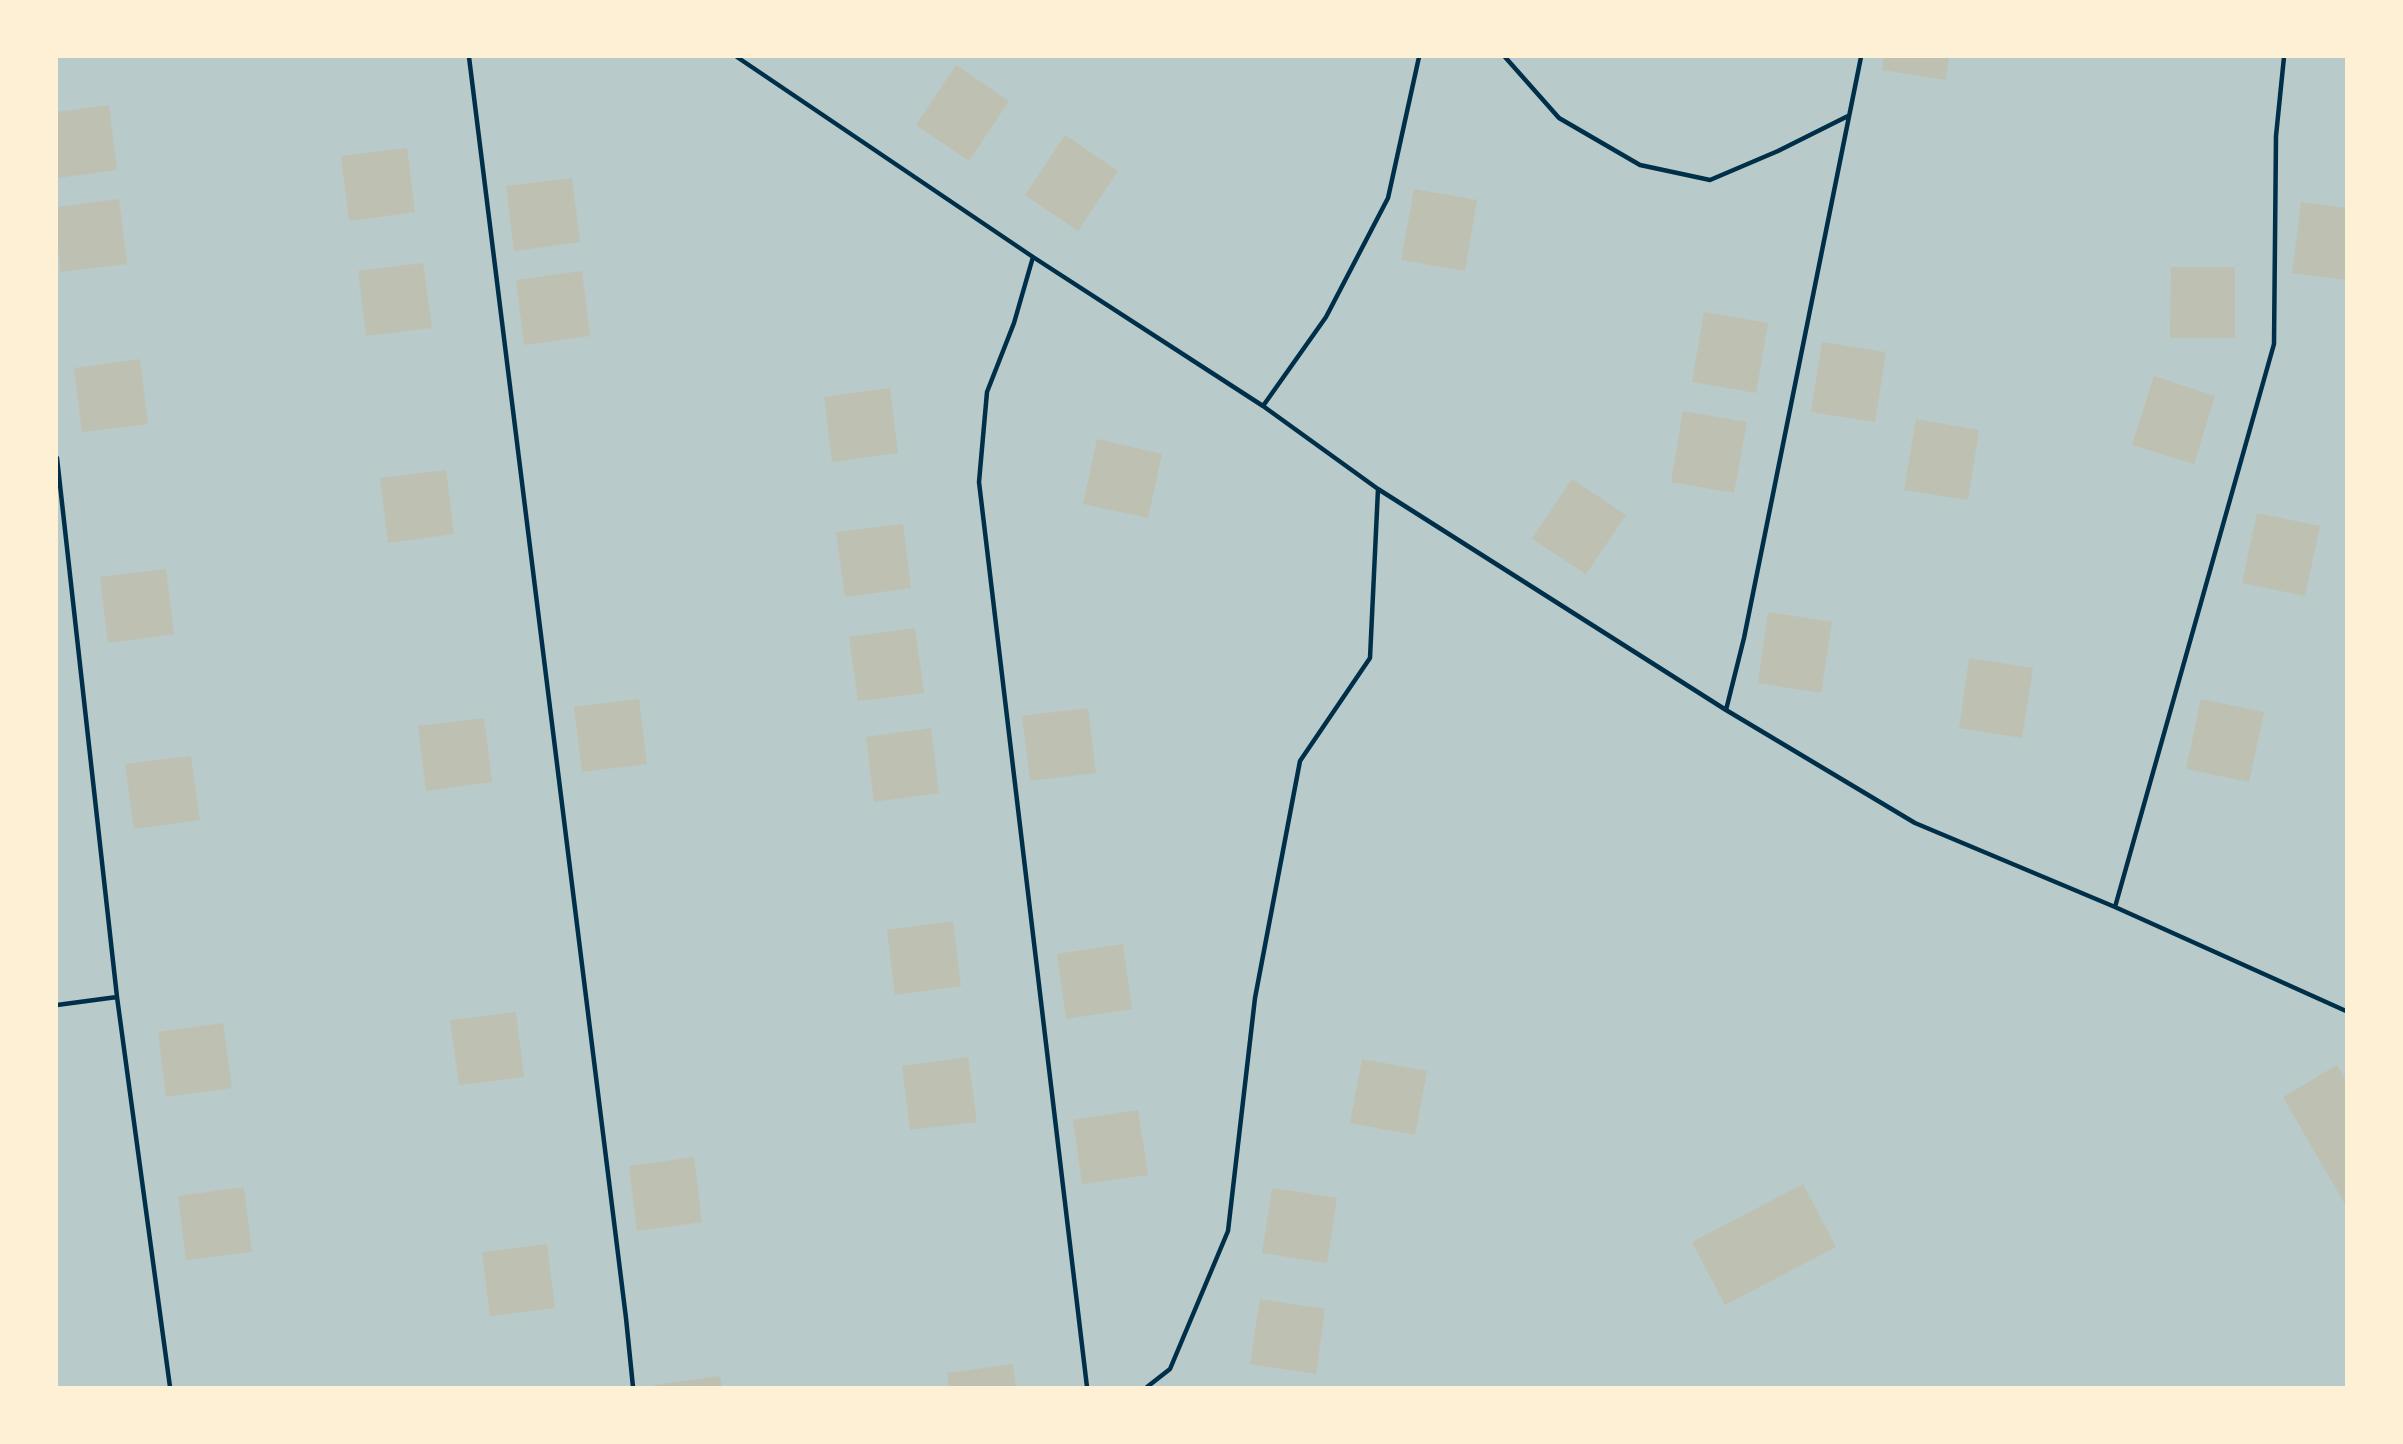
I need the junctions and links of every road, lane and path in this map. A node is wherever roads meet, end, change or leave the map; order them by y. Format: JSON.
{"nodes":[{"id":1,"x":469,"y":57,"type":"edge"},
{"id":2,"x":737,"y":57,"type":"edge"},
{"id":3,"x":1419,"y":57,"type":"edge"},
{"id":4,"x":1505,"y":57,"type":"edge"},
{"id":5,"x":1861,"y":57,"type":"edge"},
{"id":6,"x":2284,"y":57,"type":"edge"},
{"id":7,"x":1848,"y":116,"type":"junction"},
{"id":8,"x":1033,"y":257,"type":"junction"},
{"id":9,"x":1263,"y":406,"type":"junction"},
{"id":10,"x":57,"y":458,"type":"edge"},
{"id":11,"x":1378,"y":489,"type":"junction"},
{"id":12,"x":1726,"y":710,"type":"junction"},
{"id":13,"x":2115,"y":906,"type":"junction"},
{"id":14,"x":117,"y":997,"type":"junction"},
{"id":15,"x":57,"y":1005,"type":"edge"},
{"id":16,"x":2346,"y":1011,"type":"edge"},
{"id":17,"x":170,"y":1387,"type":"edge"},
{"id":18,"x":633,"y":1387,"type":"edge"},
{"id":19,"x":1087,"y":1387,"type":"edge"},
{"id":20,"x":1147,"y":1387,"type":"edge"}],
"edges":[{"from":1,"to":18,"type":"lane"},
{"from":2,"to":8,"type":"lane"},
{"from":3,"to":9,"type":"lane"},
{"from":4,"to":7,"type":"lane"},
{"from":5,"to":7,"type":"lane"},
{"from":6,"to":13,"type":"lane"},
{"from":7,"to":12,"type":"lane"},
{"from":8,"to":9,"type":"lane"},
{"from":8,"to":19,"type":"lane"},
{"from":9,"to":11,"type":"lane"},
{"from":10,"to":14,"type":"lane"},
{"from":11,"to":12,"type":"lane"},
{"from":11,"to":20,"type":"lane"},
{"from":12,"to":13,"type":"lane"},
{"from":13,"to":16,"type":"lane"},
{"from":14,"to":15,"type":"lane"},
{"from":14,"to":17,"type":"lane"}]}
